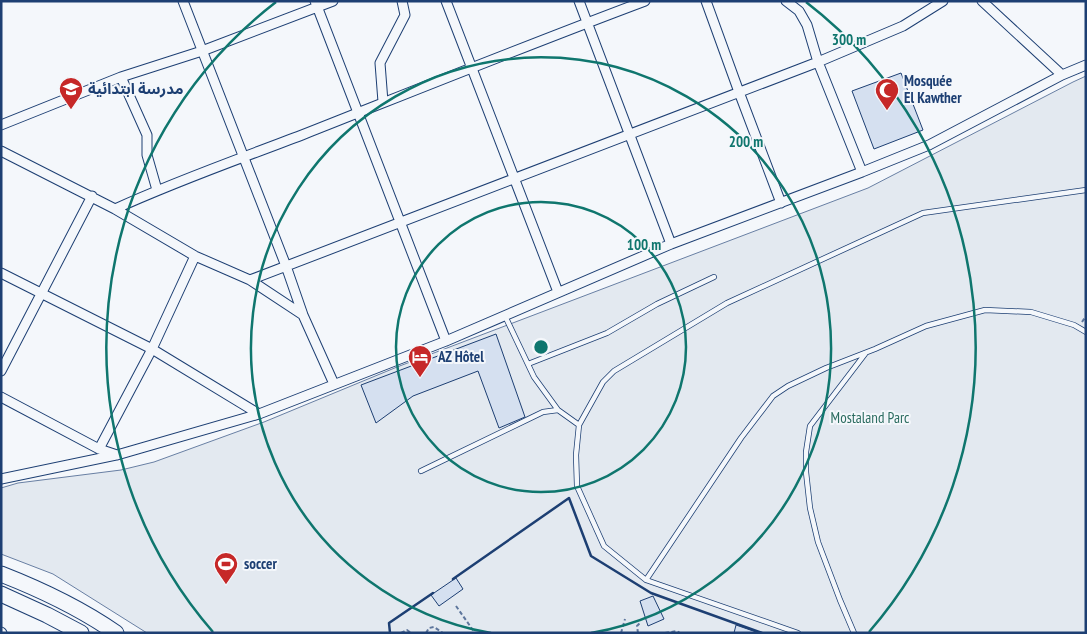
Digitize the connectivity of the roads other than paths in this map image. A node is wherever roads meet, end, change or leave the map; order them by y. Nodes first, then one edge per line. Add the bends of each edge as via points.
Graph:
1 (183, 1) edge
2 (333, 1) edge
3 (402, 1) edge
4 (446, 1) edge
5 (579, 1) edge
6 (645, 1) edge
7 (706, 1) edge
8 (786, 1) edge
9 (943, 1) edge
10 (982, 1) edge
11 (316, 4) edge
12 (588, 23) junction
13 (202, 51) junction
14 (818, 62) junction
15 (1086, 65) edge
16 (472, 66) junction
17 (1062, 75) junction
18 (121, 77) junction
19 (739, 92) junction
20 (383, 102) junction
21 (358, 112) junction
22 (1, 125) edge
23 (630, 134) junction
24 (1, 151) edge
25 (243, 158) junction
26 (862, 172) junction
27 (516, 178) junction
28 (157, 190) junction
29 (1086, 190) edge
30 (92, 196) junction
31 (781, 203) junction
32 (115, 209) junction
33 (401, 222) junction
34 (670, 244) junction
35 (195, 256) junction
36 (286, 266) junction
37 (1, 273) edge
38 (714, 277) dead end
39 (250, 280) junction
40 (558, 292) junction
41 (42, 293) junction
42 (303, 314) junction
43 (504, 314) junction
44 (1086, 332) edge
45 (446, 341) junction
46 (152, 349) junction
47 (866, 352) junction
48 (528, 364) junction
49 (1, 371) edge
50 (334, 384) junction
51 (1, 397) edge
52 (558, 410) junction
53 (259, 414) junction
54 (579, 425) junction
55 (99, 449) junction
56 (117, 455) junction
57 (421, 472) dead end
58 (1, 479) edge
59 (1, 574) edge
60 (646, 580) junction
61 (1, 594) edge
62 (780, 627) junction
63 (82, 633) edge
64 (116, 633) edge
65 (781, 633) edge
66 (798, 633) edge
67 (854, 633) edge

1 - 13 street
2 - 11 street
3 - 20 street via 405,15 380,63
4 - 16 street
5 - 12 street
6 - 12 street
7 - 19 street
8 - 14 street via 799,11 807,25
9 - 14 street via 903,26
10 - 17 street
11 - 13 street
11 - 21 street
12 - 16 street
12 - 23 street
13 - 18 street
13 - 25 street
14 - 19 street
14 - 26 street
15 - 17 street
16 - 20 street
16 - 27 street
17 - 26 street via 929,144
18 - 22 street
18 - 28 street via 147,135 147,155
19 - 23 street
19 - 31 street
20 - 21 street
21 - 25 street
21 - 33 street
23 - 27 street
23 - 34 street
24 - 30 street
25 - 28 street
25 - 36 street
26 - 31 street
27 - 33 street
27 - 40 street
28 - 32 street
29 - 54 lane via 923,213 726,303 614,371 603,382
30 - 32 street
30 - 41 street
31 - 34 street
32 - 35 street
33 - 36 street
33 - 45 street
34 - 40 street
35 - 39 street
35 - 46 street
36 - 39 street
36 - 42 street
37 - 41 street
38 - 48 lane via 657,304 607,333
39 - 42 street
40 - 43 street
41 - 46 street
41 - 49 street
42 - 50 street
43 - 45 street
43 - 48 lane
44 - 47 lane via 1031,312 984,310 926,326
45 - 50 street
46 - 53 street
46 - 55 street
47 - 60 lane via 826,368 773,396
47 - 67 lane via 810,426 806,452 810,508 818,542
48 - 52 lane
50 - 53 street
51 - 55 street
52 - 54 lane
52 - 57 lane via 543,412
53 - 56 street
54 - 60 lane via 576,486 604,546
55 - 56 street
56 - 58 street
59 - 64 highway via 72,605
60 - 62 lane
61 - 63 highway
62 - 65 lane
62 - 66 lane

